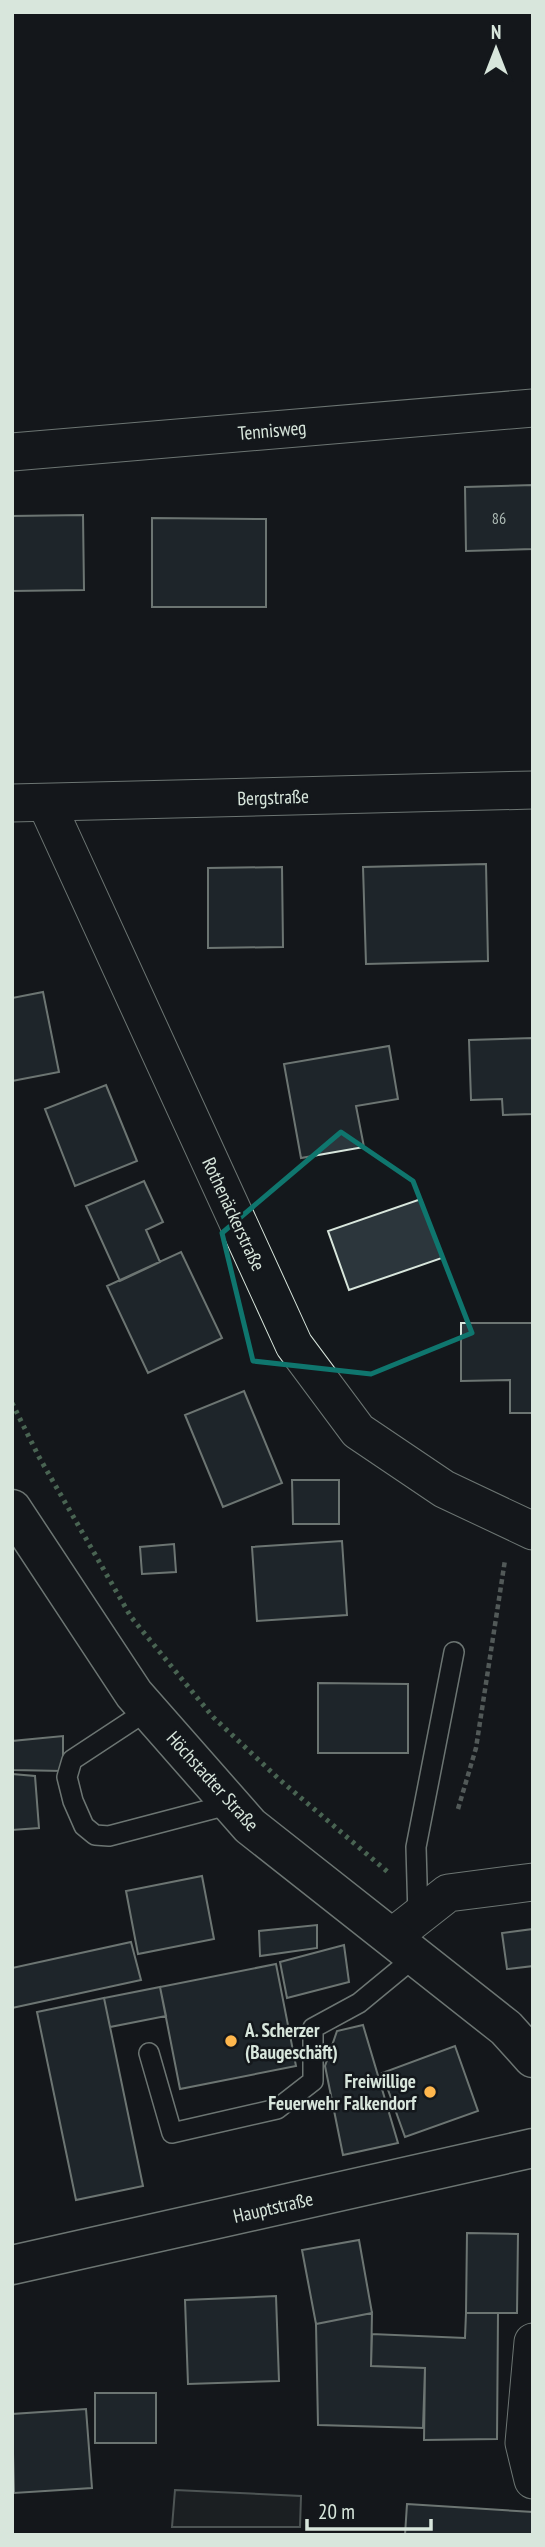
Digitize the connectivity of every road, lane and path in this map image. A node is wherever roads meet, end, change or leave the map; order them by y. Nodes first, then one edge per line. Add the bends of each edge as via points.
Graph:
1 (533, 408) edge
2 (12, 452) edge
3 (533, 790) edge
4 (29, 803) edge
5 (12, 1509) edge
6 (522, 1526) edge
7 (453, 1652) dead end
8 (148, 1710) junction
9 (232, 1804) junction
10 (457, 1813) dead end
11 (533, 1882) edge
12 (409, 1937) junction
13 (149, 2053) dead end
14 (533, 2058) edge
15 (533, 2148) edge
16 (12, 2265) edge
17 (533, 2342) edge
18 (533, 2480) edge

1 - 2 street, Tennisweg
3 - 4 street, Bergstraße
4 - 6 street, Rothenäckerstraße via 294,1345 358,1431 444,1489
5 - 8 street, Höchstadter Straße
6 - 10 path via 476,1748
7 - 12 lane via 416,1847
8 - 9 street, Höchstadter Straße
8 - 9 lane via 72,1760 67,1777 84,1826 95,1835 109,1836
9 - 12 street, Höchstadter Straße via 250,1826
11 - 12 street via 448,1893
12 - 13 lane via 359,2003 313,2028 313,2081 277,2109 172,2133
12 - 14 street, Höchstadter Straße
15 - 16 street, Hauptstraße
17 - 18 street via 524,2443

